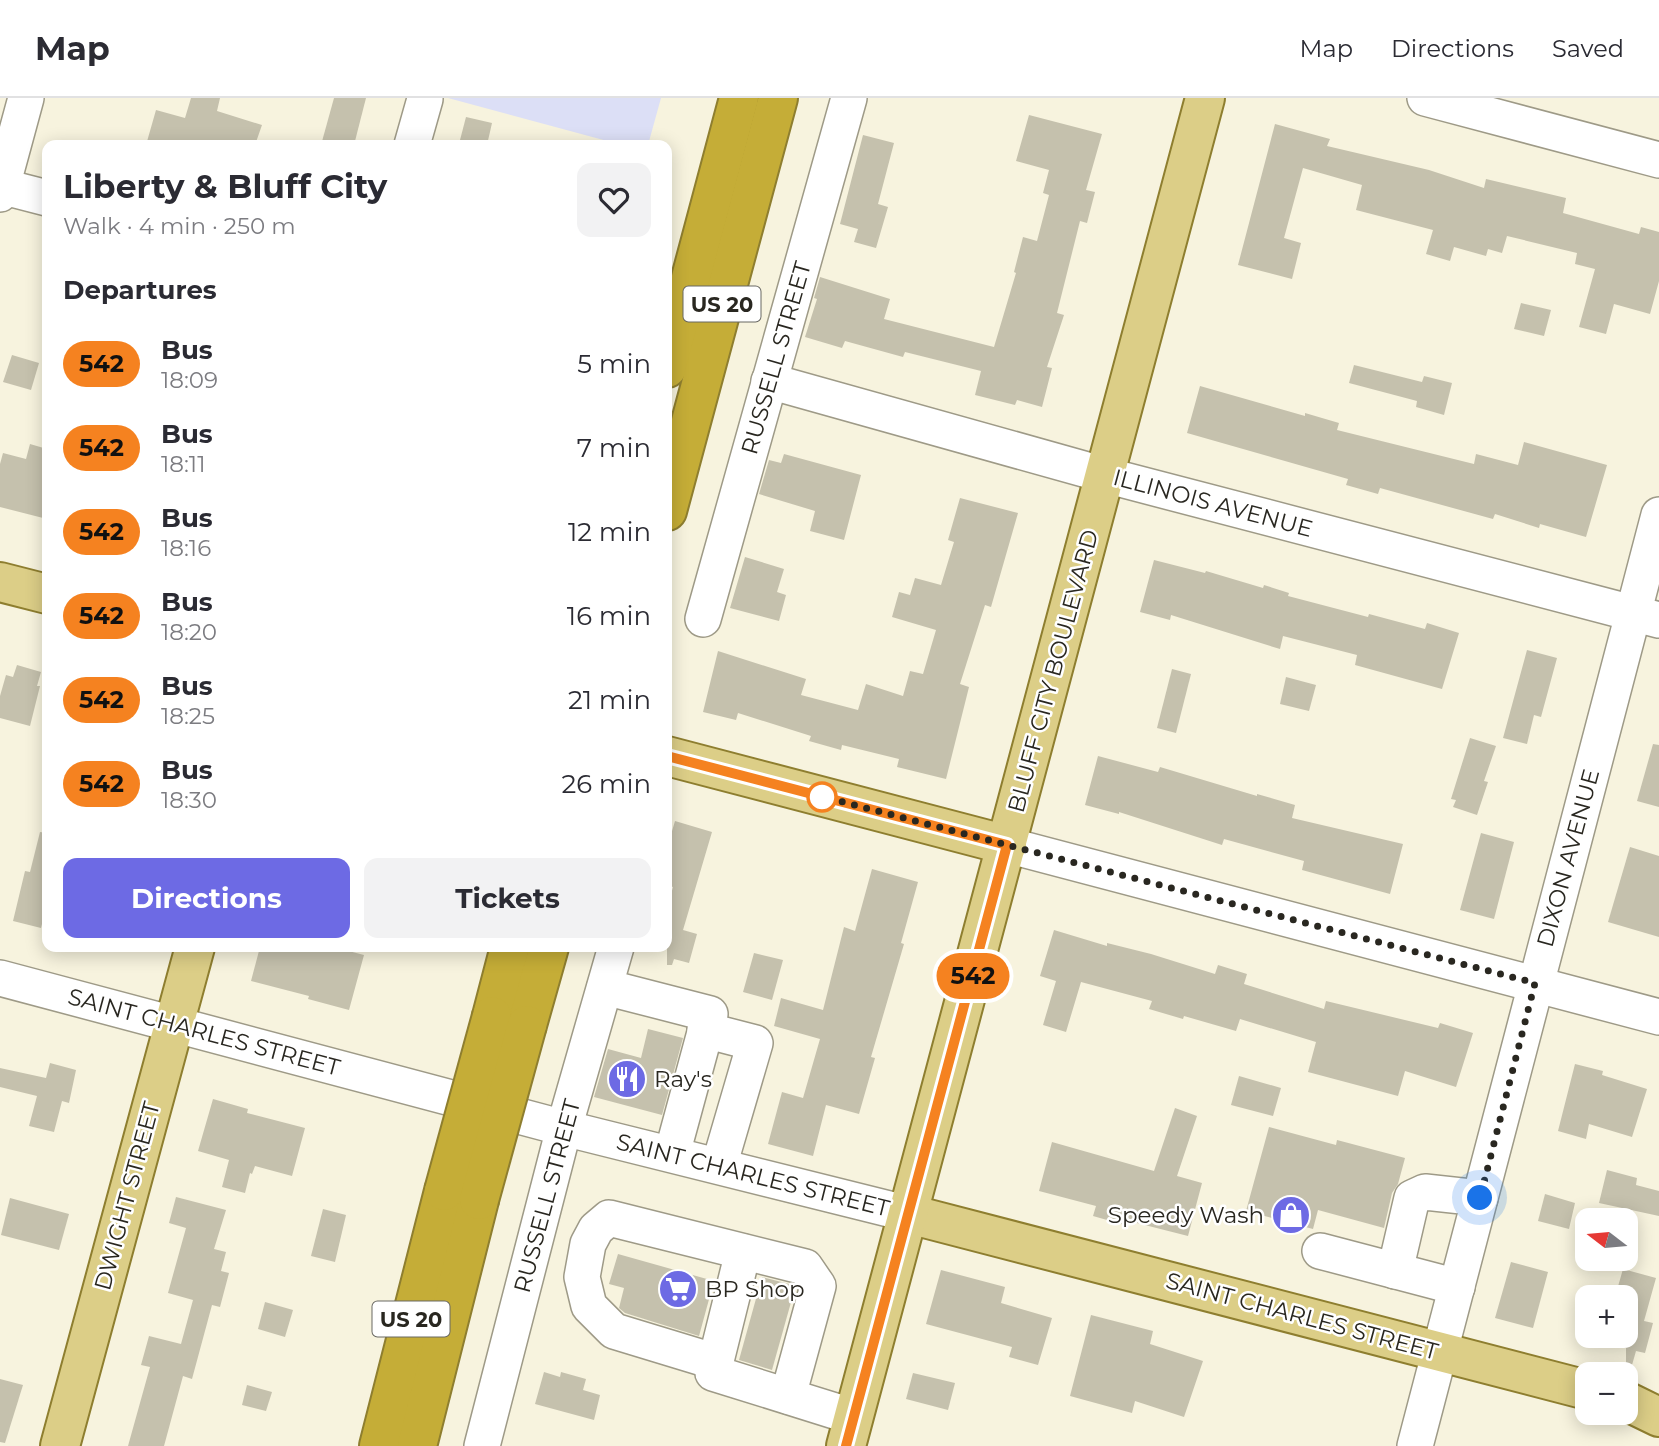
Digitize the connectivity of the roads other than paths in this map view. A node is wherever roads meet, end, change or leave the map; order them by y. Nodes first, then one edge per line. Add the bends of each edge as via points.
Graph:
1 (26, 98) edge
2 (739, 98) edge
3 (778, 98) edge
4 (849, 98) edge
5 (1205, 98) edge
6 (1425, 98) edge
7 (425, 99) edge
8 (413, 140) edge
9 (1659, 160) edge
10 (1, 189) edge
11 (42, 197) edge
12 (705, 228) junction
13 (672, 281) edge
14 (672, 350) edge
15 (769, 382) junction
16 (1105, 475) junction
17 (672, 492) edge
18 (1659, 515) edge
19 (0, 582) edge
20 (42, 593) edge
21 (1646, 616) edge
22 (703, 618) dead end
23 (672, 757) edge
24 (1007, 845) junction
25 (194, 952) edge
26 (510, 952) edge
27 (546, 952) edge
28 (615, 952) edge
29 (0, 978) edge
30 (1535, 983) junction
31 (605, 987) junction
32 (1659, 1017) edge
33 (510, 1020) junction
34 (175, 1024) junction
35 (705, 1030) junction
36 (564, 1128) junction
37 (672, 1154) junction
38 (719, 1167) junction
39 (462, 1196) junction
40 (1480, 1198) junction
41 (909, 1214) junction
42 (1320, 1251) dead end
43 (743, 1252) junction
44 (1395, 1270) junction
45 (1457, 1287) junction
46 (1441, 1353) junction
47 (716, 1362) junction
48 (1575, 1387) edge
49 (788, 1396) junction
50 (428, 1404) junction
51 (1638, 1407) edge
52 (1659, 1417) edge
53 (850, 1431) edge
54 (60, 1446) edge
55 (379, 1446) edge
56 (417, 1446) edge
57 (423, 1446) edge
58 (482, 1446) edge
59 (1415, 1446) edge

1 - 10 street
2 - 12 highway, US 20
3 - 17 highway, US 20
4 - 15 street, RUSSELL STREET
5 - 16 main road, BLUFF CITY BOULEVARD
6 - 9 street
7 - 8 street
10 - 11 street
12 - 13 highway
12 - 14 highway, US 20
15 - 16 street, ILLINOIS AVENUE
15 - 22 street, RUSSELL STREET
16 - 21 street, ILLINOIS AVENUE
16 - 24 main road, BLUFF CITY BOULEVARD
18 - 21 street, DIXON AVENUE
19 - 20 main road
21 - 30 street, DIXON AVENUE
23 - 24 main road
24 - 30 street
24 - 41 main road, BLUFF CITY BOULEVARD
25 - 34 main road, DWIGHT STREET
26 - 33 highway, US 20
27 - 33 highway, US 20
28 - 31 street, RUSSELL STREET
29 - 34 street, SAINT CHARLES STREET
30 - 32 street
30 - 40 street, DIXON AVENUE
31 - 35 street via 710,1014
31 - 36 street, RUSSELL STREET
33 - 39 highway, US 20, bridge
34 - 36 street, SAINT CHARLES STREET
34 - 54 main road, DWIGHT STREET
35 - 37 street
35 - 38 street via 755,1044
36 - 37 street, SAINT CHARLES STREET
36 - 58 street, RUSSELL STREET
37 - 38 street, SAINT CHARLES STREET
38 - 41 street, SAINT CHARLES STREET
39 - 50 highway, US 20
39 - 55 highway, US 20
40 - 44 street via 1425,1192 1412,1198
40 - 45 street, DIXON AVENUE
41 - 46 main road, SAINT CHARLES STREET
41 - 53 main road, BLUFF CITY BOULEVARD
42 - 44 street
43 - 47 street
43 - 47 street via 609,1218 588,1244 582,1277 589,1306 614,1331
43 - 49 street via 805,1267 818,1286
44 - 45 street
45 - 46 street, DIXON AVENUE
46 - 48 main road, SAINT CHARLES STREET
46 - 59 street, DIXON AVENUE
47 - 49 street via 713,1373
49 - 53 street
50 - 56 highway, US 20
50 - 57 highway
51 - 52 main road

